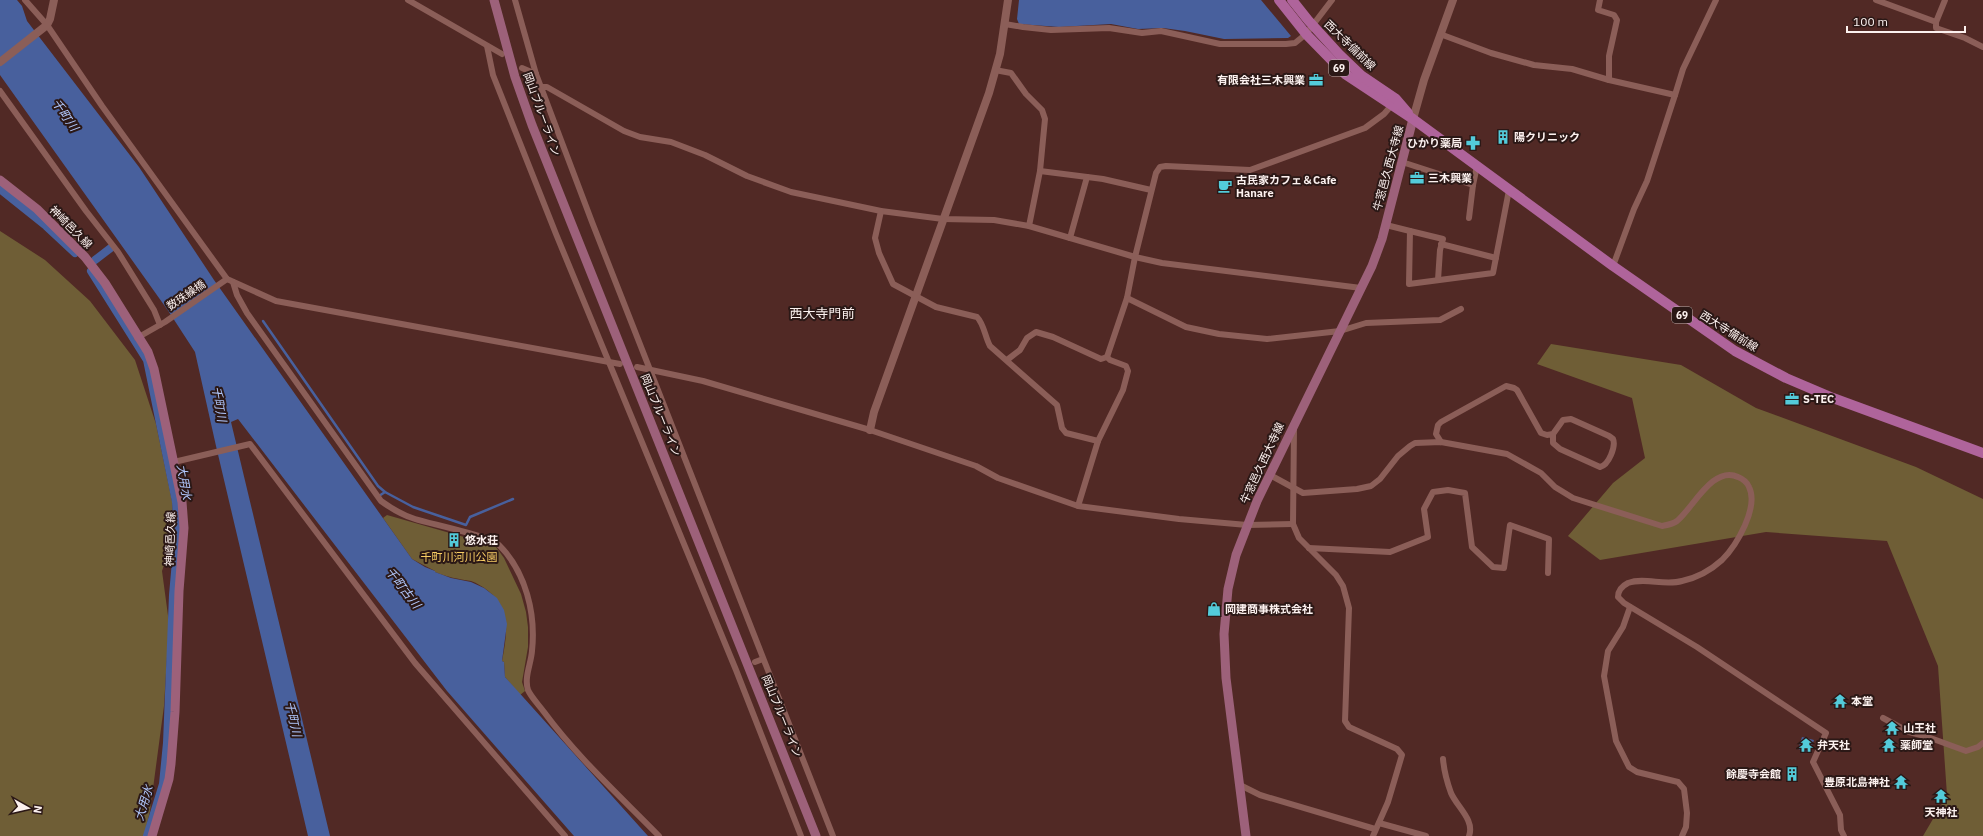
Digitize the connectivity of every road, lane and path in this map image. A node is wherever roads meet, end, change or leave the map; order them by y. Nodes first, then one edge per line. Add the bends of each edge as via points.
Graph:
1 (25, 0) edge
2 (54, 0) edge
3 (408, 0) edge
4 (494, 0) edge
5 (515, 0) edge
6 (1008, 0) edge
7 (1279, 0) edge
8 (1292, 0) edge
9 (1332, 0) edge
10 (1453, 0) edge
11 (1600, 0) edge
12 (1716, 0) edge
13 (1876, 0) edge
14 (1944, 0) edge
15 (1936, 22) junction
16 (1005, 24) junction
17 (47, 25) junction
18 (1313, 26) junction
19 (1306, 34) junction
20 (1440, 34) junction
21 (488, 46) junction
22 (1983, 47) edge
23 (502, 54) dead end
24 (0, 62) edge
25 (522, 68) dead end
26 (996, 70) junction
27 (536, 74) junction
28 (1609, 80) junction
29 (540, 87) junction
30 (0, 91) edge
31 (1675, 95) junction
32 (1391, 106) junction
33 (1413, 119) junction
34 (1402, 162) junction
35 (1477, 166) junction
36 (1040, 171) junction
37 (1087, 176) junction
38 (0, 180) edge
39 (1473, 185) junction
40 (1152, 190) junction
41 (1509, 190) junction
42 (881, 211) junction
43 (1469, 218) dead end
44 (943, 220) junction
45 (1386, 225) junction
46 (1029, 226) junction
47 (1410, 231) junction
48 (1070, 238) junction
49 (1441, 244) junction
50 (1135, 257) junction
51 (1496, 258) junction
52 (1613, 266) junction
53 (227, 279) junction
54 (1438, 280) junction
55 (233, 282) junction
56 (1361, 288) junction
57 (915, 296) junction
58 (1127, 298) junction
59 (1462, 309) dead end
60 (162, 323) junction
61 (1340, 331) junction
62 (138, 338) junction
63 (1108, 357) junction
64 (1007, 360) junction
65 (609, 362) junction
66 (620, 364) dead end
67 (637, 367) dead end
68 (652, 370) junction
69 (1294, 424) junction
70 (870, 430) junction
71 (1553, 434) junction
72 (1098, 441) junction
73 (1441, 442) junction
74 (1983, 453) edge
75 (174, 462) junction
76 (1270, 475) junction
77 (1292, 488) junction
78 (1078, 506) junction
79 (1293, 524) junction
80 (1247, 525) junction
81 (1309, 548) junction
82 (1548, 573) dead end
83 (1630, 607) junction
84 (763, 659) junction
85 (755, 662) dead end
86 (1884, 718) dead end
87 (1983, 743) edge
88 (1444, 759) dead end
89 (1240, 785) junction
90 (1379, 823) junction
91 (1374, 833) edge
92 (152, 836) edge
93 (565, 836) edge
94 (659, 836) edge
95 (801, 836) edge
96 (816, 836) edge
97 (833, 836) edge
98 (1246, 836) edge
99 (1426, 836) edge
100 (1469, 836) edge
101 (1682, 836) edge
102 (1844, 836) edge

1 - 17 street
2 - 17 street
3 - 21 street
4 - 96 main road, 岡山ブルーライン via 515,77 532,125
5 - 27 street
6 - 16 street
7 - 19 main road, 西大寺備前線 / 69
8 - 18 main road, 西大寺備前線 / 69
9 - 18 street
10 - 20 street
11 - 28 street via 1598,10 1614,15 1617,20 1609,56
12 - 31 street via 1686,64
13 - 15 street
14 - 15 street
15 - 22 street via 1936,28
16 - 19 street via 1051,30 1110,28 1142,33 1161,31 1220,44 1296,43
16 - 26 street
17 - 24 street
17 - 53 street
18 - 19 street
18 - 33 main road, 西大寺備前線 / 69 via 1362,76 1396,99
19 - 32 main road, 西大寺備前線 / 69 via 1345,74
20 - 28 street via 1534,65 1572,69
20 - 33 street
21 - 23 street
21 - 65 street via 492,75
25 - 27 street
26 - 36 street via 1011,74 1042,110 1045,119
26 - 44 street
27 - 29 street
28 - 31 street
29 - 42 street via 547,87 624,132 671,142 705,155 747,176 791,192
29 - 68 street
30 - 60 street via 118,252
31 - 52 street via 1648,181 1634,209
32 - 33 main road, 西大寺備前線 / 69
32 - 40 street via 1365,128 1250,170 1160,167
33 - 34 main road, 牛窓邑久西大寺線
33 - 35 main road, 西大寺備前線 / 69
34 - 39 street
34 - 45 main road, 牛窓邑久西大寺線
35 - 39 street
35 - 41 main road, 西大寺備前線 / 69
36 - 37 street
36 - 46 street
37 - 40 street
37 - 48 street
38 - 62 main road, 神崎邑久線 via 37,209 85,257 105,283
39 - 43 street
40 - 50 street
41 - 51 street
41 - 52 main road, 西大寺備前線 / 69
42 - 44 street
42 - 57 street via 875,238 879,253 892,284
44 - 46 street via 994,220
44 - 57 street
45 - 47 street
45 - 56 main road, 牛窓邑久西大寺線 via 1372,266
46 - 48 street
47 - 49 street via 1443,238
47 - 54 street via 1409,284
48 - 50 street
49 - 51 street
49 - 54 street
50 - 56 street via 1162,263
50 - 58 street
51 - 54 street via 1493,273
52 - 74 main road, 西大寺備前線 / 69 via 1735,351 1786,378
53 - 55 street
53 - 60 street, 数珠繰橋
55 - 65 street via 276,301
55 - 94 street via 247,313 381,501 397,512 415,519 498,544 510,559 524,583 531,606 534,631 526,682 529,692 557,730
56 - 61 main road, 牛窓邑久西大寺線
57 - 64 street via 936,307 976,317 981,321 990,346
57 - 70 street
58 - 61 street via 1186,327 1219,334 1267,339
58 - 63 street
59 - 61 street via 1440,320 1366,323
60 - 62 street, 数珠繰橋
61 - 69 main road, 牛窓邑久西大寺線
62 - 75 main road, 神崎邑久線 via 148,352 154,369
63 - 64 street via 1101,358 1036,332
63 - 72 street via 1126,366 1128,372 1123,390
64 - 72 street via 1057,405 1062,428 1066,433
65 - 66 street
65 - 95 street via 739,669
67 - 68 street
68 - 70 street via 703,380
68 - 84 street
69 - 76 main road, 牛窓邑久西大寺線
69 - 77 street
70 - 78 street via 976,466 998,478
71 - 71 street via 1553,443 1556,447 1597,467 1606,464 1614,445 1613,439 1609,436 1571,419 1563,420
71 - 73 street via 1541,433 1516,390 1506,386 1438,425 1436,434
72 - 78 street
73 - 77 street via 1415,443 1410,446 1371,486 1303,493
73 - 83 street via 1507,454 1541,473 1555,488 1573,498 1662,526 1675,523 1714,479 1733,475 1744,480 1753,497 1749,513 1745,525 1722,559 1706,571 1682,581 1625,584 1618,592 1618,597
75 - 92 main road, 神崎邑久線 via 184,528 175,712 169,779
75 - 93 street via 250,444 415,663
76 - 77 street
76 - 80 main road, 牛窓邑久西大寺線
77 - 79 street
78 - 80 street
79 - 80 street
79 - 81 street via 1299,538
80 - 89 main road, 牛窓邑久西大寺線 via 1236,555 1228,589 1224,634 1226,678
81 - 82 street via 1390,552 1428,538 1424,510 1433,492 1448,490 1465,493 1472,547 1493,567 1504,568 1510,525 1548,539
81 - 90 street via 1343,586 1350,608 1345,721 1349,727 1398,749 1402,755
83 - 101 street via 1623,627 1608,651 1604,676 1616,741 1629,767 1637,772 1678,782 1684,789 1687,813
83 - 102 street via 1697,646 1826,733 1813,762 1840,815
84 - 85 street
84 - 97 street
86 - 87 street via 1909,732 1966,751 1978,748
88 - 100 street via 1444,773 1452,795 1466,816
89 - 91 street via 1260,795
89 - 98 main road, 牛窓邑久西大寺線
90 - 91 street
90 - 99 street

